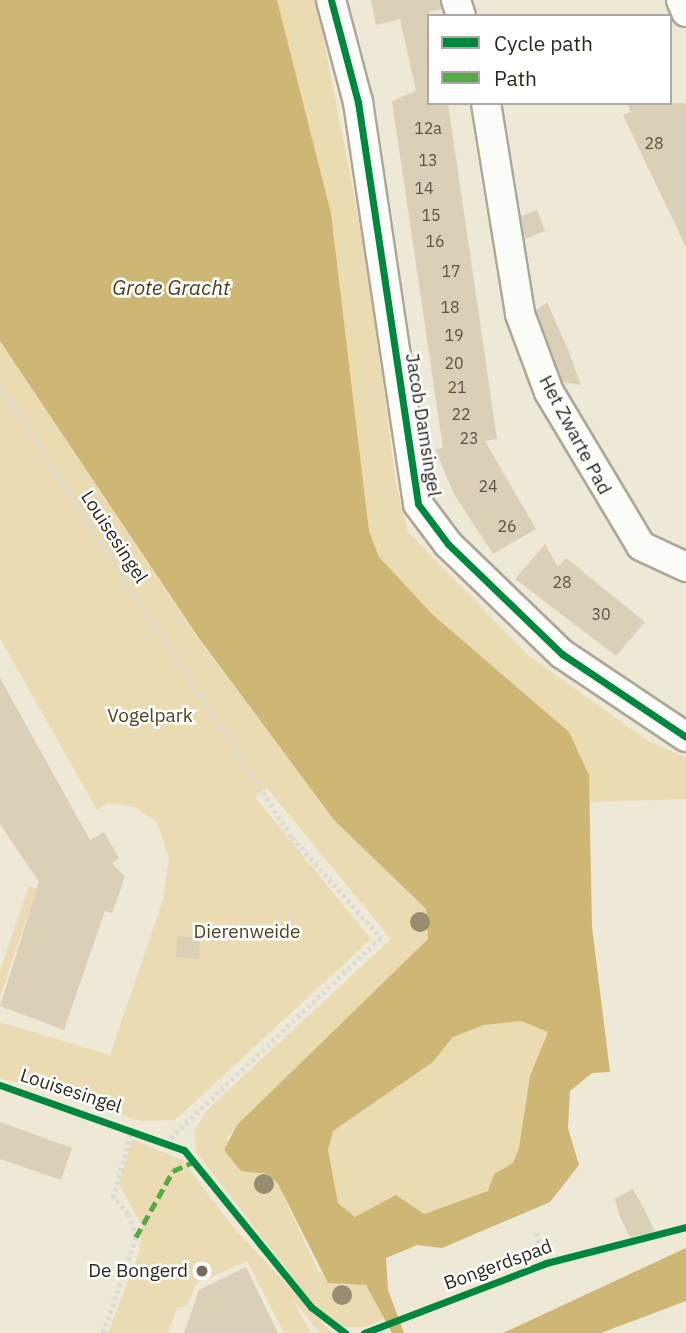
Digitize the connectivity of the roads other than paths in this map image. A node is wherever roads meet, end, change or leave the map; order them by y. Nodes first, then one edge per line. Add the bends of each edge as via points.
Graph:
1 (331, 0) edge
2 (681, 0) edge
3 (686, 12) edge
4 (486, 105) edge
5 (686, 567) edge
6 (686, 737) edge

1 - 6 street, Jacob Damsingel via 358,102 418,504 448,544 562,654
2 - 3 street
4 - 5 street, Het Zwarte Pad via 520,314 549,391 641,546

